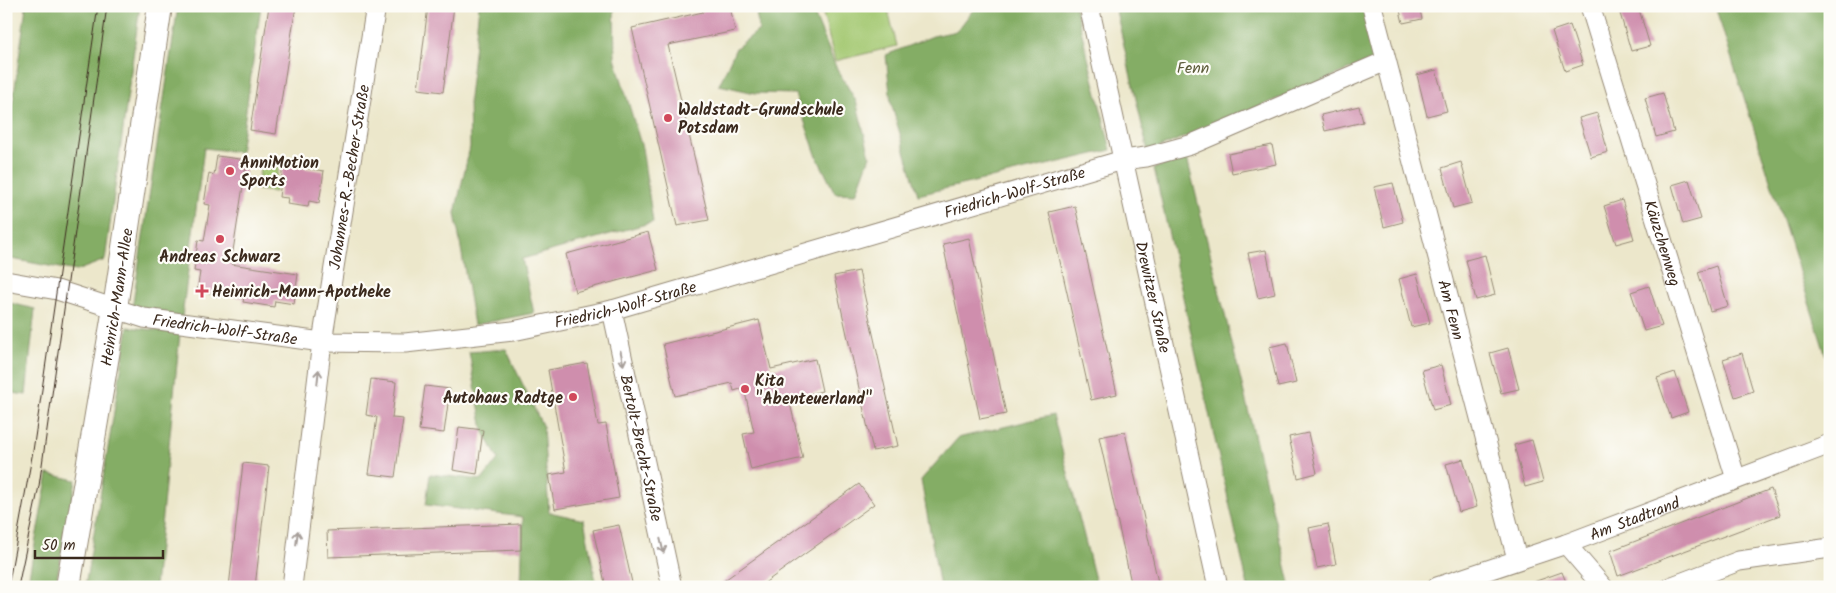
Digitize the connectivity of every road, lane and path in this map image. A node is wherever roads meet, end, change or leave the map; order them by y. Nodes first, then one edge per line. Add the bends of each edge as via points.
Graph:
1 (160, 6) edge
2 (376, 6) edge
3 (1089, 6) edge
4 (1372, 6) edge
5 (1590, 6) edge
6 (1386, 61) junction
7 (1123, 160) junction
8 (6, 281) edge
9 (115, 308) junction
10 (612, 310) junction
11 (322, 342) junction
12 (1830, 444) edge
13 (1736, 479) junction
14 (1566, 544) junction
15 (1830, 548) edge
16 (1517, 559) junction
17 (68, 587) edge
18 (292, 587) edge
19 (672, 587) edge
20 (1218, 587) edge
21 (1437, 587) edge
22 (1603, 587) edge
23 (1670, 587) edge

1 - 9 main road, Heinrich-Mann-Allee
2 - 11 street, Johannes-R.-Becher-Straße
3 - 7 street, Drewitzer Straße
4 - 6 street, Am Fenn
5 - 13 street, Käuzchenweg
6 - 7 street via 1190,145
6 - 16 street, Am Fenn
7 - 10 street, Friedrich-Wolf-Straße
7 - 20 street, Drewitzer Straße
8 - 9 street, Friedrich-Wolf-Straße via 57,290
9 - 11 street, Friedrich-Wolf-Straße via 144,318
9 - 17 main road, Heinrich-Mann-Allee
10 - 11 street, Friedrich-Wolf-Straße via 513,331 405,343
10 -> 19 street, Bertolt-Brecht-Straße
18 -> 11 street, Johannes-R.-Becher-Straße
12 - 13 street, Am Stadtrand
13 - 14 street, Am Stadtrand
14 - 16 street, Am Stadtrand
14 - 22 street
15 - 23 street via 1740,561
16 - 21 street, Am Stadtrand

